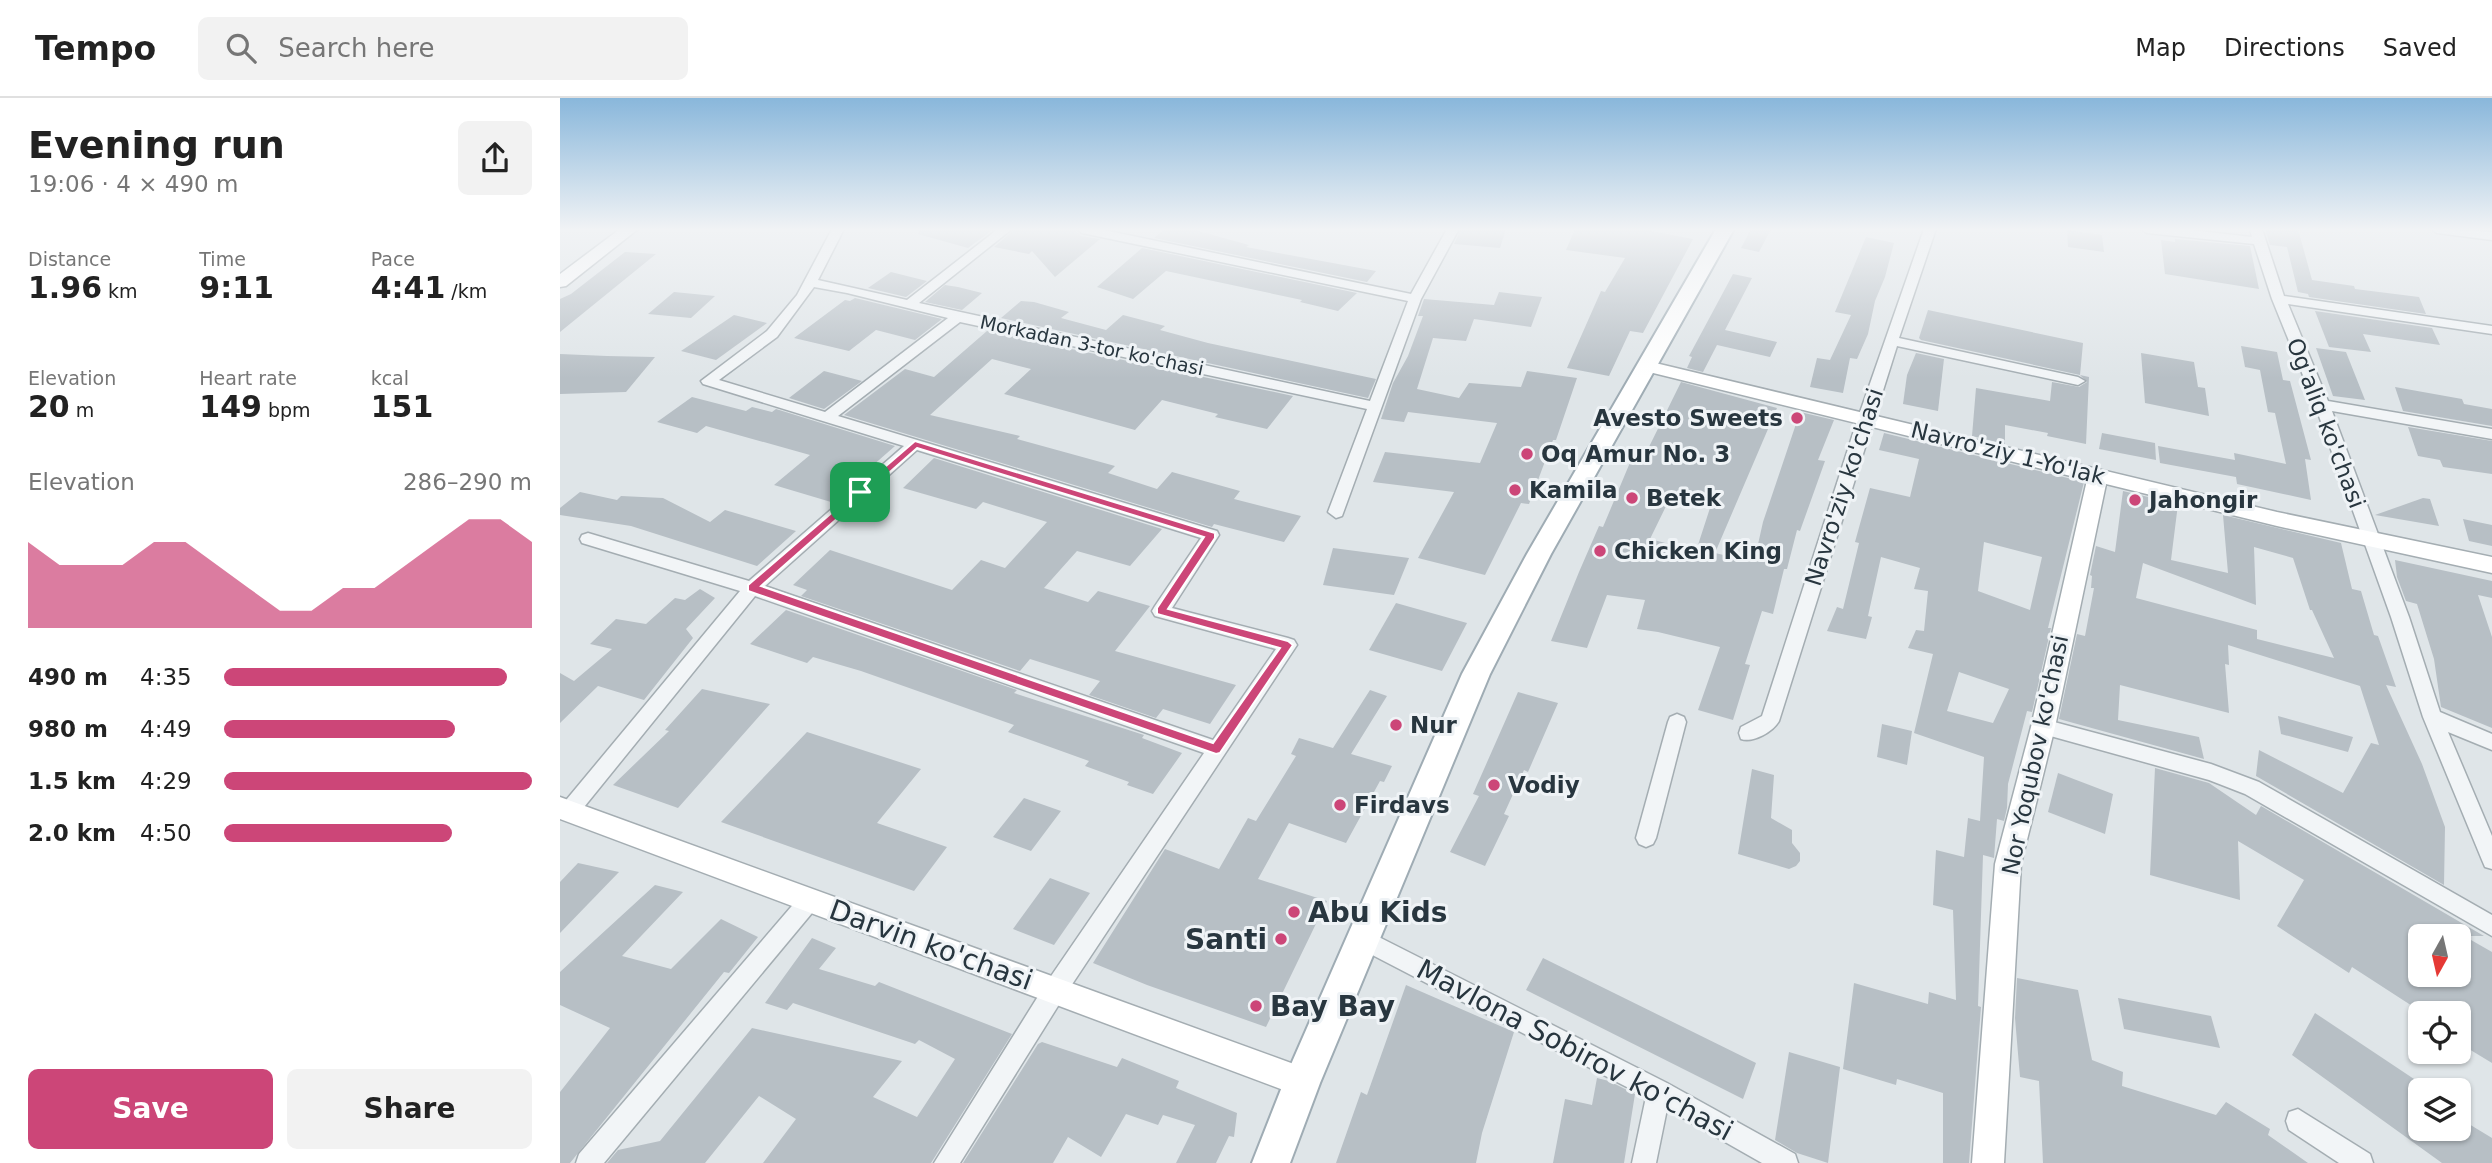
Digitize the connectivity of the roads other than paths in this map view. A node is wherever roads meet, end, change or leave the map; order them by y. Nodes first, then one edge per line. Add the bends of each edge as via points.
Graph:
1 (812, 279) edge
2 (942, 279) edge
3 (1318, 279) edge
4 (1426, 279) edge
5 (1697, 279) edge
6 (1914, 279) edge
7 (2272, 279) edge
8 (810, 283) junction
9 (1415, 299) junction
10 (2278, 299) junction
11 (909, 304) junction
12 (958, 317) junction
13 (2492, 330) edge
14 (1893, 341) junction
15 (1647, 366) junction
16 (2078, 381) dead end
17 (1374, 405) junction
18 (2322, 405) junction
19 (829, 416) junction
20 (1865, 418) junction
21 (2492, 434) edge
22 (915, 444) junction
23 (2098, 476) junction
24 (1336, 512) dead end
25 (2370, 537) junction
26 (588, 539) dead end
27 (2492, 565) edge
28 (752, 588) junction
29 (2432, 717) junction
30 (1677, 722) dead end
31 (2043, 727) junction
32 (1748, 733) dead end
33 (2492, 742) edge
34 (1216, 749) junction
35 (565, 810) edge
36 (1646, 838) dead end
37 (2492, 860) edge
38 (810, 900) junction
39 (2492, 926) edge
40 (1363, 939) junction
41 (1055, 990) junction
42 (1301, 1082) junction
43 (1660, 1091) junction
44 (2298, 1121) dead end
45 (588, 1163) edge
46 (946, 1163) edge
47 (1271, 1163) edge
48 (1644, 1163) edge
49 (1786, 1163) edge
50 (1988, 1163) edge
51 (2361, 1163) edge

1 - 8 street
2 - 11 street
3 - 9 street
4 - 9 street
5 - 15 main road
6 - 14 street, Navro'ziy ko'chasi
7 - 10 street, Og'aliq ko'chasi
8 - 11 street, Morkadan 3-tor ko'chasi
8 - 19 street via 772,334 708,381
9 - 17 street
10 - 13 street
10 - 18 street, Og'aliq ko'chasi
11 - 12 street, Morkadan 3-tor ko'chasi
12 - 17 street, Morkadan 3-tor ko'chasi
12 - 19 street
14 - 16 street
14 - 20 street, Navro'ziy ko'chasi
15 - 20 street, Navro'ziy 1-Yo'lak
15 - 40 main road via 1476,674
17 - 24 street
18 - 21 street
18 - 25 street, Og'aliq ko'chasi
19 - 22 street
20 - 23 street, Navro'ziy 1-Yo'lak
20 - 32 street, Navro'ziy ko'chasi via 1770,721
22 - 28 street
22 - 34 street via 1211,535 1161,611 1288,645
23 - 25 street, Navro'ziy 1-Yo'lak
23 - 31 street, Nor Yoqubov ko'chasi
25 - 27 street, Navro'ziy 1-Yo'lak
25 - 29 street, Og'aliq ko'chasi
26 - 28 street
28 - 34 street
28 - 35 street
29 - 33 street
29 - 37 street, Og'aliq ko'chasi
30 - 36 street
31 - 39 street via 2211,772 2252,788
31 - 50 street, Nor Yoqubov ko'chasi via 2008,863
34 - 41 street
35 - 38 street, Darvin ko'chasi
38 - 41 street, Darvin ko'chasi
38 - 45 street
40 - 42 main road
40 - 43 street, Mavlona Sobirov ko'chasi
41 - 42 street, Darvin ko'chasi
41 - 46 street
42 - 47 main road
43 - 48 street
43 - 49 street, Mavlona Sobirov ko'chasi
44 - 51 street

